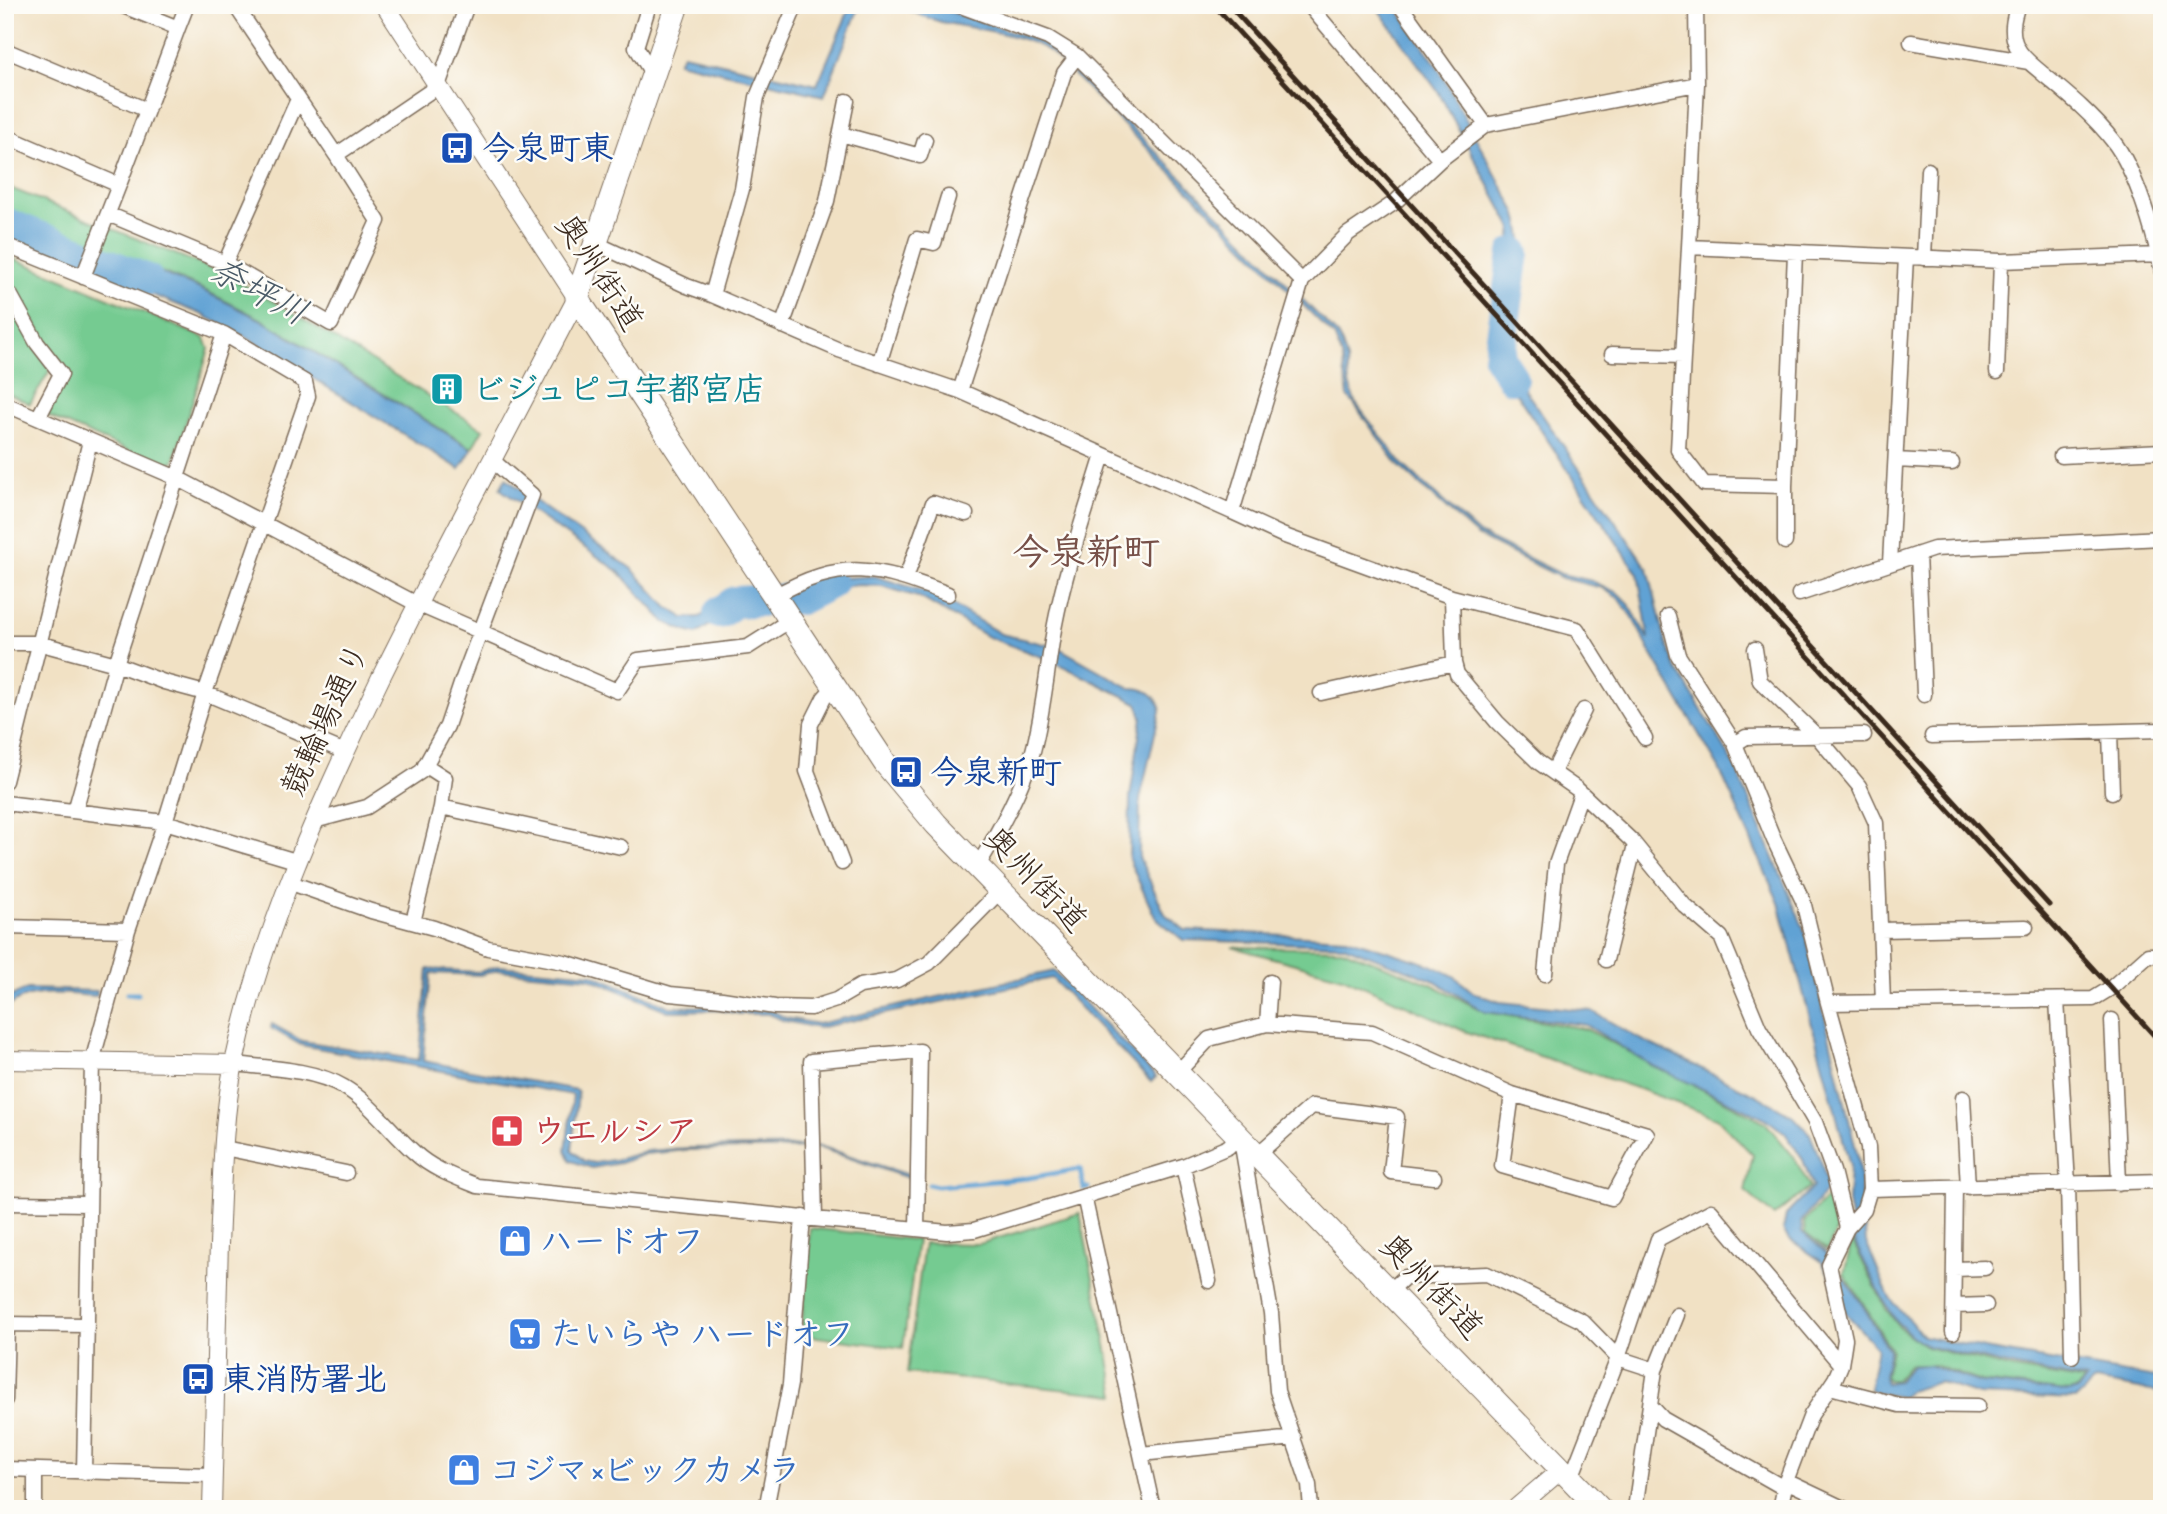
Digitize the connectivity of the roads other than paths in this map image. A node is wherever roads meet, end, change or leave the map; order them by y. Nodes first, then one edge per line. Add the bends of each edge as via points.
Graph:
1 (121, 5) edge
2 (187, 5) edge
3 (235, 5) edge
4 (385, 5) edge
5 (467, 5) edge
6 (649, 5) edge
7 (677, 5) edge
8 (796, 5) edge
9 (958, 5) edge
10 (1309, 5) edge
11 (1400, 5) edge
12 (1696, 5) edge
13 (2018, 5) edge
14 (178, 28) junction
15 (1911, 42) dead end
16 (5, 50) edge
17 (1077, 56) junction
18 (2029, 62) junction
19 (653, 75) junction
20 (1697, 84) junction
21 (438, 86) junction
22 (298, 99) junction
23 (848, 101) dead end
24 (148, 110) junction
25 (1486, 125) junction
26 (841, 134) junction
27 (5, 136) edge
28 (925, 140) dead end
29 (336, 155) junction
30 (1440, 160) junction
31 (1928, 170) dead end
32 (119, 185) junction
33 (948, 197) dead end
34 (108, 214) junction
35 (595, 243) junction
36 (5, 245) edge
37 (1689, 247) junction
38 (1795, 253) junction
39 (2159, 255) junction
40 (1906, 257) junction
41 (1924, 258) junction
42 (2001, 261) junction
43 (225, 263) junction
44 (2162, 272) edge
45 (83, 277) junction
46 (1302, 281) junction
47 (5, 291) edge
48 (712, 295) junction
49 (577, 298) junction
50 (782, 326) junction
51 (224, 334) junction
52 (1612, 354) dead end
53 (1683, 356) junction
54 (879, 364) junction
55 (1997, 372) dead end
56 (960, 391) junction
57 (5, 404) edge
58 (38, 418) junction
59 (90, 441) junction
60 (2162, 451) edge
61 (1103, 455) junction
62 (2061, 456) dead end
63 (492, 460) junction
64 (1896, 460) junction
65 (1952, 463) dead end
66 (177, 478) junction
67 (1785, 486) junction
68 (1232, 512) junction
69 (967, 514) dead end
70 (264, 523) junction
71 (2162, 538) edge
72 (1785, 542) dead end
73 (1918, 554) junction
74 (1890, 564) junction
75 (906, 578) junction
76 (948, 594) dead end
77 (1799, 594) dead end
78 (774, 597) junction
79 (1452, 597) junction
80 (417, 604) junction
81 (1668, 616) dead end
82 (789, 620) junction
83 (481, 630) junction
84 (5, 643) edge
85 (38, 643) junction
86 (1755, 649) dead end
87 (1454, 663) junction
88 (117, 664) junction
89 (833, 688) junction
90 (205, 693) junction
91 (1321, 693) dead end
92 (1924, 695) dead end
93 (1584, 710) dead end
94 (2162, 730) edge
95 (2110, 732) junction
96 (1864, 735) dead end
97 (1817, 736) junction
98 (1932, 736) dead end
99 (1645, 738) dead end
100 (1735, 744) junction
101 (345, 752) junction
102 (425, 765) junction
103 (1553, 772) junction
104 (5, 781) edge
105 (2112, 792) dead end
106 (1581, 794) junction
107 (5, 803) edge
108 (440, 807) junction
109 (75, 811) junction
110 (314, 821) junction
111 (165, 822) junction
112 (1635, 845) junction
113 (621, 847) dead end
114 (299, 862) junction
115 (842, 863) dead end
116 (977, 866) junction
117 (291, 883) junction
118 (1001, 890) junction
119 (413, 922) junction
120 (5, 927) edge
121 (2026, 927) dead end
122 (128, 930) junction
123 (1880, 930) junction
124 (2162, 955) edge
125 (1606, 960) dead end
126 (1545, 974) dead end
127 (1270, 982) dead end
128 (2057, 1000) junction
129 (1883, 1002) junction
130 (1828, 1003) junction
131 (2112, 1020) dead end
132 (1268, 1024) junction
133 (5, 1060) edge
134 (92, 1062) junction
135 (234, 1065) junction
136 (1178, 1072) junction
137 (1512, 1094) junction
138 (1963, 1098) dead end
139 (1240, 1135) junction
140 (224, 1147) junction
141 (1258, 1154) junction
142 (1183, 1166) junction
143 (346, 1173) dead end
144 (1434, 1177) dead end
145 (2162, 1181) edge
146 (2119, 1183) junction
147 (2068, 1184) junction
148 (1961, 1187) junction
149 (1870, 1189) junction
150 (1084, 1196) junction
151 (5, 1203) edge
152 (89, 1204) junction
153 (809, 1218) junction
154 (1847, 1228) junction
155 (917, 1229) junction
156 (1985, 1268) dead end
157 (1954, 1269) junction
158 (1209, 1281) dead end
159 (1390, 1291) junction
160 (1986, 1305) dead end
161 (1954, 1307) junction
162 (1677, 1315) dead end
163 (6, 1324) edge
164 (86, 1325) junction
165 (1953, 1332) dead end
166 (2072, 1356) dead end
167 (1618, 1358) junction
168 (1841, 1365) junction
169 (1655, 1370) junction
170 (1830, 1387) junction
171 (5, 1400) edge
172 (1650, 1405) junction
173 (1979, 1406) dead end
174 (1293, 1438) junction
175 (1141, 1454) junction
176 (5, 1469) edge
177 (35, 1470) junction
178 (84, 1472) junction
179 (1566, 1473) junction
180 (212, 1475) junction
181 (1785, 1484) junction
182 (34, 1509) edge
183 (212, 1509) edge
184 (766, 1509) edge
185 (1153, 1509) edge
186 (1311, 1509) edge
187 (1515, 1509) edge
188 (1600, 1509) edge
189 (1635, 1509) edge
190 (1780, 1509) edge
191 (1845, 1509) edge

1 - 14 street
2 - 14 street
3 - 22 street
4 - 21 street, 奥州街道
5 - 21 street
6 - 19 street via 636,47
7 - 19 main road, 競輪場通り
8 - 48 street via 757,97 742,189
9 - 17 street via 1048,38
10 - 30 street
11 - 25 street
12 - 20 street
13 - 18 street via 2012,32 2017,48
14 - 24 street
15 - 18 street
16 - 24 street
17 - 46 street
17 - 56 street via 1064,73
18 - 39 street via 2113,141 2132,173
19 - 35 main road, 競輪場通り
20 - 25 street
20 - 37 street
21 - 29 street
21 - 49 street, 奥州街道
22 - 29 street
22 - 43 street
23 - 26 street
24 - 32 street
25 - 30 street
26 - 28 street via 920,156
26 - 50 street via 827,201
27 - 32 street
29 - 43 street via 378,222 331,324
30 - 46 street via 1394,203 1348,234
31 - 41 street
32 - 34 street
33 - 54 street via 934,243 918,239
34 - 43 street
34 - 45 street
35 - 48 street
35 - 49 main road, 競輪場通り
36 - 45 street
37 - 38 street
37 - 53 street
38 - 40 street
38 - 67 street
39 - 42 street
39 - 44 street
40 - 41 street
40 - 64 street
41 - 42 street
42 - 55 street
45 - 51 street
46 - 68 street
47 - 58 street via 61,374
48 - 50 street
49 - 63 street, 競輪場通り
49 - 78 main road, 奥州街道
50 - 54 street
51 - 66 street
51 - 70 street via 305,382 308,396
52 - 53 street
53 - 67 street via 1678,450 1704,484
54 - 56 street
56 - 61 street
57 - 58 street
58 - 59 street
59 - 66 street
59 - 85 street
60 - 62 street
61 - 68 street
61 - 116 street via 1055,624 1032,752 1007,816
63 - 80 street, 競輪場通り
63 - 83 street via 532,495
64 - 65 street
64 - 74 street
66 - 70 street
66 - 88 street
67 - 72 street
68 - 79 street
69 - 75 street via 933,503
70 - 80 street
70 - 90 street
71 - 73 street via 1934,548
73 - 74 street
73 - 92 street
74 - 77 street
75 - 76 street
75 - 78 street via 858,569 837,572 795,584
78 - 82 main road, 奥州街道
79 - 87 street
79 - 99 street via 1577,629
80 - 83 street
80 - 101 street, 競輪場通り
81 - 100 street via 1678,655
82 - 83 street via 748,647 638,660 617,691
82 - 89 main road, 奥州街道
83 - 102 street via 447,726
84 - 85 street
85 - 88 street
85 - 104 street
86 - 97 street via 1760,681
87 - 91 street
87 - 103 street via 1457,674 1497,722
88 - 90 street
88 - 109 street
89 - 115 street via 811,724 807,771
89 - 116 main road, 奥州街道 via 884,763
90 - 101 street
90 - 111 street
93 - 103 street
94 - 95 street
95 - 98 street
95 - 105 street
96 - 97 street
97 - 100 street via 1746,737
97 - 123 street via 1859,786 1876,823
100 - 130 street via 1803,901
101 - 110 street, 競輪場通り
102 - 108 street via 445,778
102 - 110 street via 367,807
103 - 106 street
106 - 112 street
106 - 126 street via 1556,864
107 - 109 street
108 - 113 street
108 - 119 street
109 - 111 street
110 - 114 street, 競輪場通り
111 - 114 street
111 - 122 street
112 - 125 street
112 - 154 street via 1684,905 1721,937 1759,1028 1815,1122
114 - 117 street, 競輪場通り
116 - 118 main road, 奥州街道
117 - 119 street
117 - 135 street, 競輪場通り via 259,973
118 - 119 street via 929,963 897,980 860,986 811,1008 670,994 564,962 488,948
118 - 136 main road, 奥州街道
120 - 122 street
121 - 123 street
122 - 134 street
123 - 129 street
124 - 128 street via 2148,955 2093,999
127 - 132 street
128 - 129 street
128 - 147 street
129 - 130 street
130 - 149 street via 1868,1147
131 - 146 street
132 - 136 street via 1209,1039
132 - 137 street via 1372,1032
133 - 134 street
134 - 135 street
134 - 152 street
135 - 140 street, 競輪場通り
135 - 153 street via 305,1072 344,1087 416,1154 477,1186
136 - 139 main road, 奥州街道
137 - 137 street via 1647,1134 1612,1198 1502,1166
138 - 148 street
139 - 141 main road, 奥州街道
139 - 142 street via 1228,1147
139 - 174 street via 1271,1313 1277,1391
140 - 143 street
140 - 180 street, 競輪場通り
141 - 144 street via 1312,1106 1397,1117 1391,1172
141 - 159 main road, 奥州街道
142 - 150 street
142 - 158 street
145 - 146 street
146 - 147 street
147 - 148 street
147 - 166 street
148 - 149 street
148 - 157 street
149 - 154 street via 1864,1209
150 - 155 street via 974,1230
150 - 175 street
151 - 152 street
152 - 164 street
153 - 155 street
153 - 155 street via 811,1061 920,1051
153 - 184 street via 790,1384
154 - 168 street via 1829,1265 1845,1339
156 - 157 street
157 - 161 street
159 - 167 street via 1405,1277 1487,1274 1582,1321
159 - 179 main road, 奥州街道
160 - 161 street
161 - 165 street
162 - 169 street
163 - 164 street
163 - 171 street
164 - 178 street
167 - 168 street via 1658,1239 1711,1211
167 - 169 street
167 - 179 street
168 - 170 street
169 - 172 street
170 - 173 street via 1899,1405
170 - 181 street via 1811,1415
172 - 181 street via 1663,1419
172 - 189 street
174 - 175 street
174 - 186 street via 1309,1485
175 - 185 street
176 - 177 street
177 - 178 street
177 - 182 street
178 - 180 street
179 - 187 street
179 - 188 main road, 奥州街道
180 - 183 street, 競輪場通り
181 - 190 street
181 - 191 street

